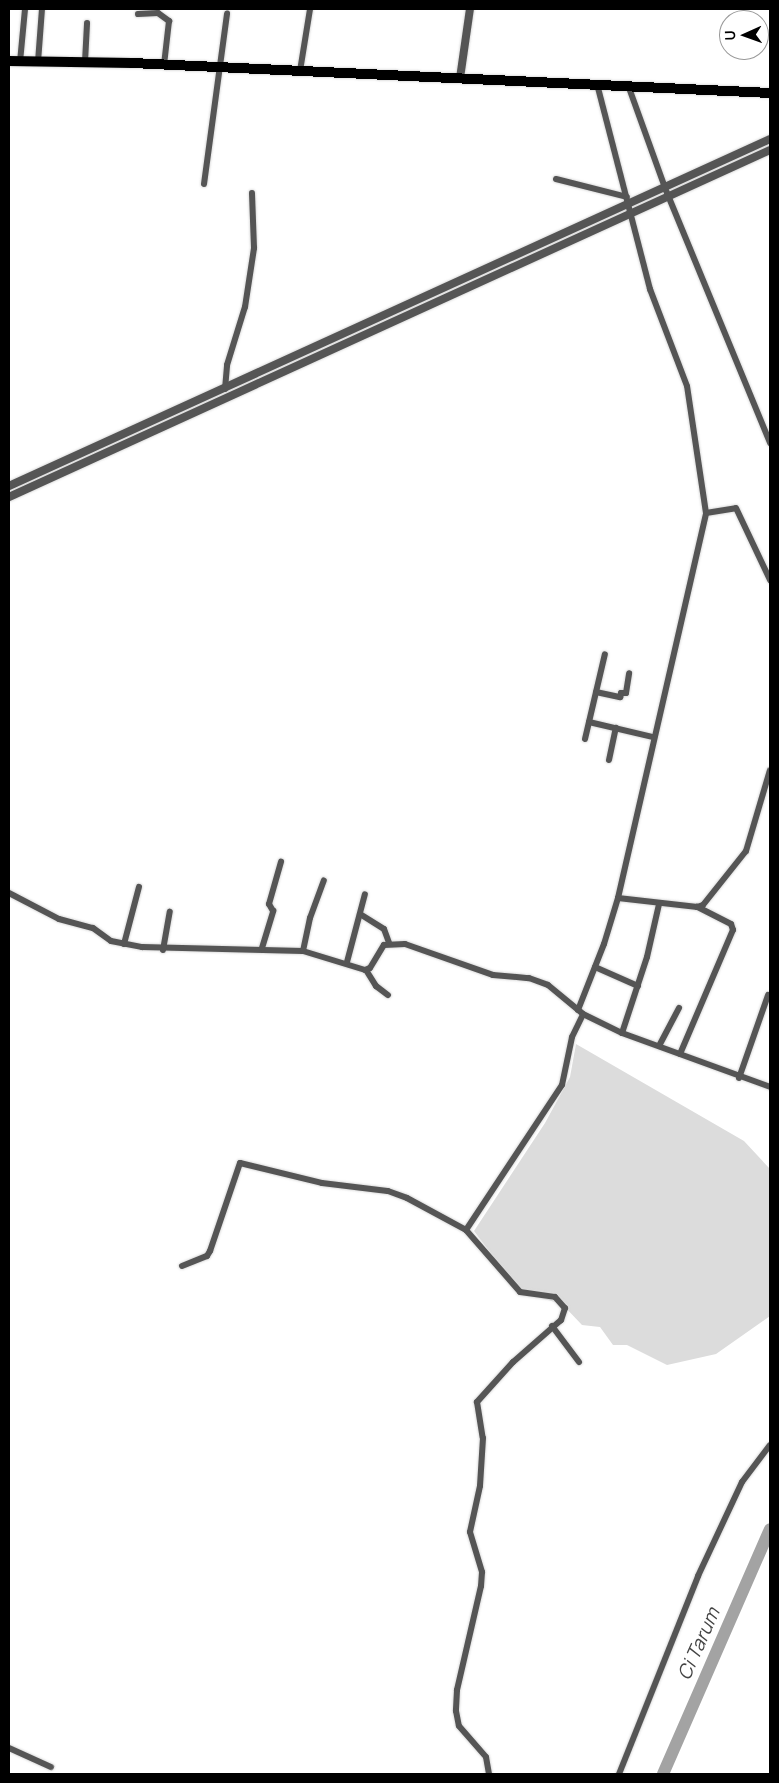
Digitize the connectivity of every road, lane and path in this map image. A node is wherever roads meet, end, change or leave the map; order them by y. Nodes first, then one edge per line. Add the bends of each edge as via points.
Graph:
1 (25, 9) edge
2 (42, 9) edge
3 (310, 9) edge
4 (470, 9) edge
5 (138, 14) dead end
6 (227, 14) dead end
7 (87, 23) dead end
8 (9, 61) edge
9 (20, 62) junction
10 (38, 62) junction
11 (85, 62) junction
12 (164, 65) junction
13 (221, 68) junction
14 (300, 71) junction
15 (460, 78) junction
16 (597, 84) junction
17 (628, 85) junction
18 (770, 93) edge
19 (770, 139) edge
20 (770, 150) edge
21 (556, 179) dead end
22 (204, 184) dead end
23 (665, 188) junction
24 (252, 193) dead end
25 (669, 197) junction
26 (629, 201) junction
27 (632, 214) junction
28 (225, 389) junction
29 (770, 443) edge
30 (9, 486) edge
31 (9, 497) edge
32 (706, 513) junction
33 (770, 580) edge
34 (606, 654) dead end
35 (629, 673) dead end
36 (596, 692) junction
37 (589, 722) junction
38 (616, 728) junction
39 (653, 737) junction
40 (584, 739) dead end
41 (609, 760) dead end
42 (770, 770) edge
43 (281, 862) dead end
44 (324, 880) dead end
45 (139, 887) dead end
46 (9, 893) edge
47 (365, 894) dead end
48 (618, 898) junction
49 (660, 904) junction
50 (697, 907) junction
51 (170, 912) dead end
52 (360, 914) junction
53 (389, 942) junction
54 (124, 944) junction
55 (262, 948) junction
56 (163, 950) junction
57 (303, 951) junction
58 (347, 962) junction
59 (595, 967) junction
60 (366, 970) junction
61 (638, 986) junction
62 (388, 995) dead end
63 (768, 995) dead end
64 (678, 1008) dead end
65 (580, 1012) junction
66 (622, 1032) junction
67 (659, 1046) junction
68 (680, 1054) junction
69 (739, 1078) junction
70 (770, 1087) edge
71 (466, 1230) junction
72 (182, 1266) dead end
73 (552, 1326) junction
74 (579, 1362) dead end
75 (770, 1445) edge
76 (9, 1748) edge
77 (51, 1767) dead end
78 (489, 1774) edge
79 (620, 1774) edge

1 - 9 street
2 - 10 street
3 - 14 street
4 - 15 street
5 - 12 street via 158,13 169,21
6 - 13 street
7 - 11 street
8 - 9 main road
9 - 10 main road
10 - 11 main road
11 - 12 main road
12 - 13 main road
13 - 14 main road
13 - 22 street
14 - 15 main road
15 - 16 main road
16 - 17 main road
16 - 26 street
17 - 18 main road
17 - 23 street
19 - 23 street
20 - 25 street
21 - 26 street
23 - 25 street
23 - 26 street
24 - 28 street via 254,248 245,307 227,365
25 - 27 street
25 - 29 street
26 - 27 street
26 - 28 street
27 - 31 street
27 - 32 street via 650,289 687,386
28 - 30 street
32 - 33 street via 736,508
32 - 39 street via 674,665
34 - 36 street
35 - 36 street via 626,693 621,693 620,697
36 - 37 street
37 - 38 street
37 - 40 street
38 - 39 street
38 - 41 street
39 - 48 street
42 - 50 street via 746,851 706,902
43 - 55 street via 269,905 273,911
44 - 57 street via 310,918
45 - 54 street
46 - 54 street via 59,919 89,926 106,939
47 - 52 street
48 - 49 street
48 - 59 street
49 - 50 street
49 - 61 street
50 - 68 street via 731,924 733,930
51 - 56 street
52 - 53 street via 384,929
52 - 58 street
53 - 60 street
53 - 65 street via 412,946 493,975 542,982
54 - 56 street
55 - 56 street
55 - 57 street
57 - 58 street
58 - 60 street
59 - 61 street
59 - 65 street
60 - 62 street via 376,986
61 - 66 street
63 - 69 street
64 - 67 street
65 - 66 street
65 - 71 street via 562,1085
66 - 67 street
67 - 68 street
68 - 69 street
69 - 70 street
71 - 72 street via 393,1192 322,1183 238,1163 210,1251 206,1256
71 - 73 street via 520,1292 559,1300 565,1314
73 - 74 street
73 - 78 street via 506,1368 477,1402 483,1438 480,1486 470,1532 482,1572 475,1624 458,1682 456,1711 459,1726 486,1757
75 - 79 street via 742,1482 698,1576
76 - 77 street

